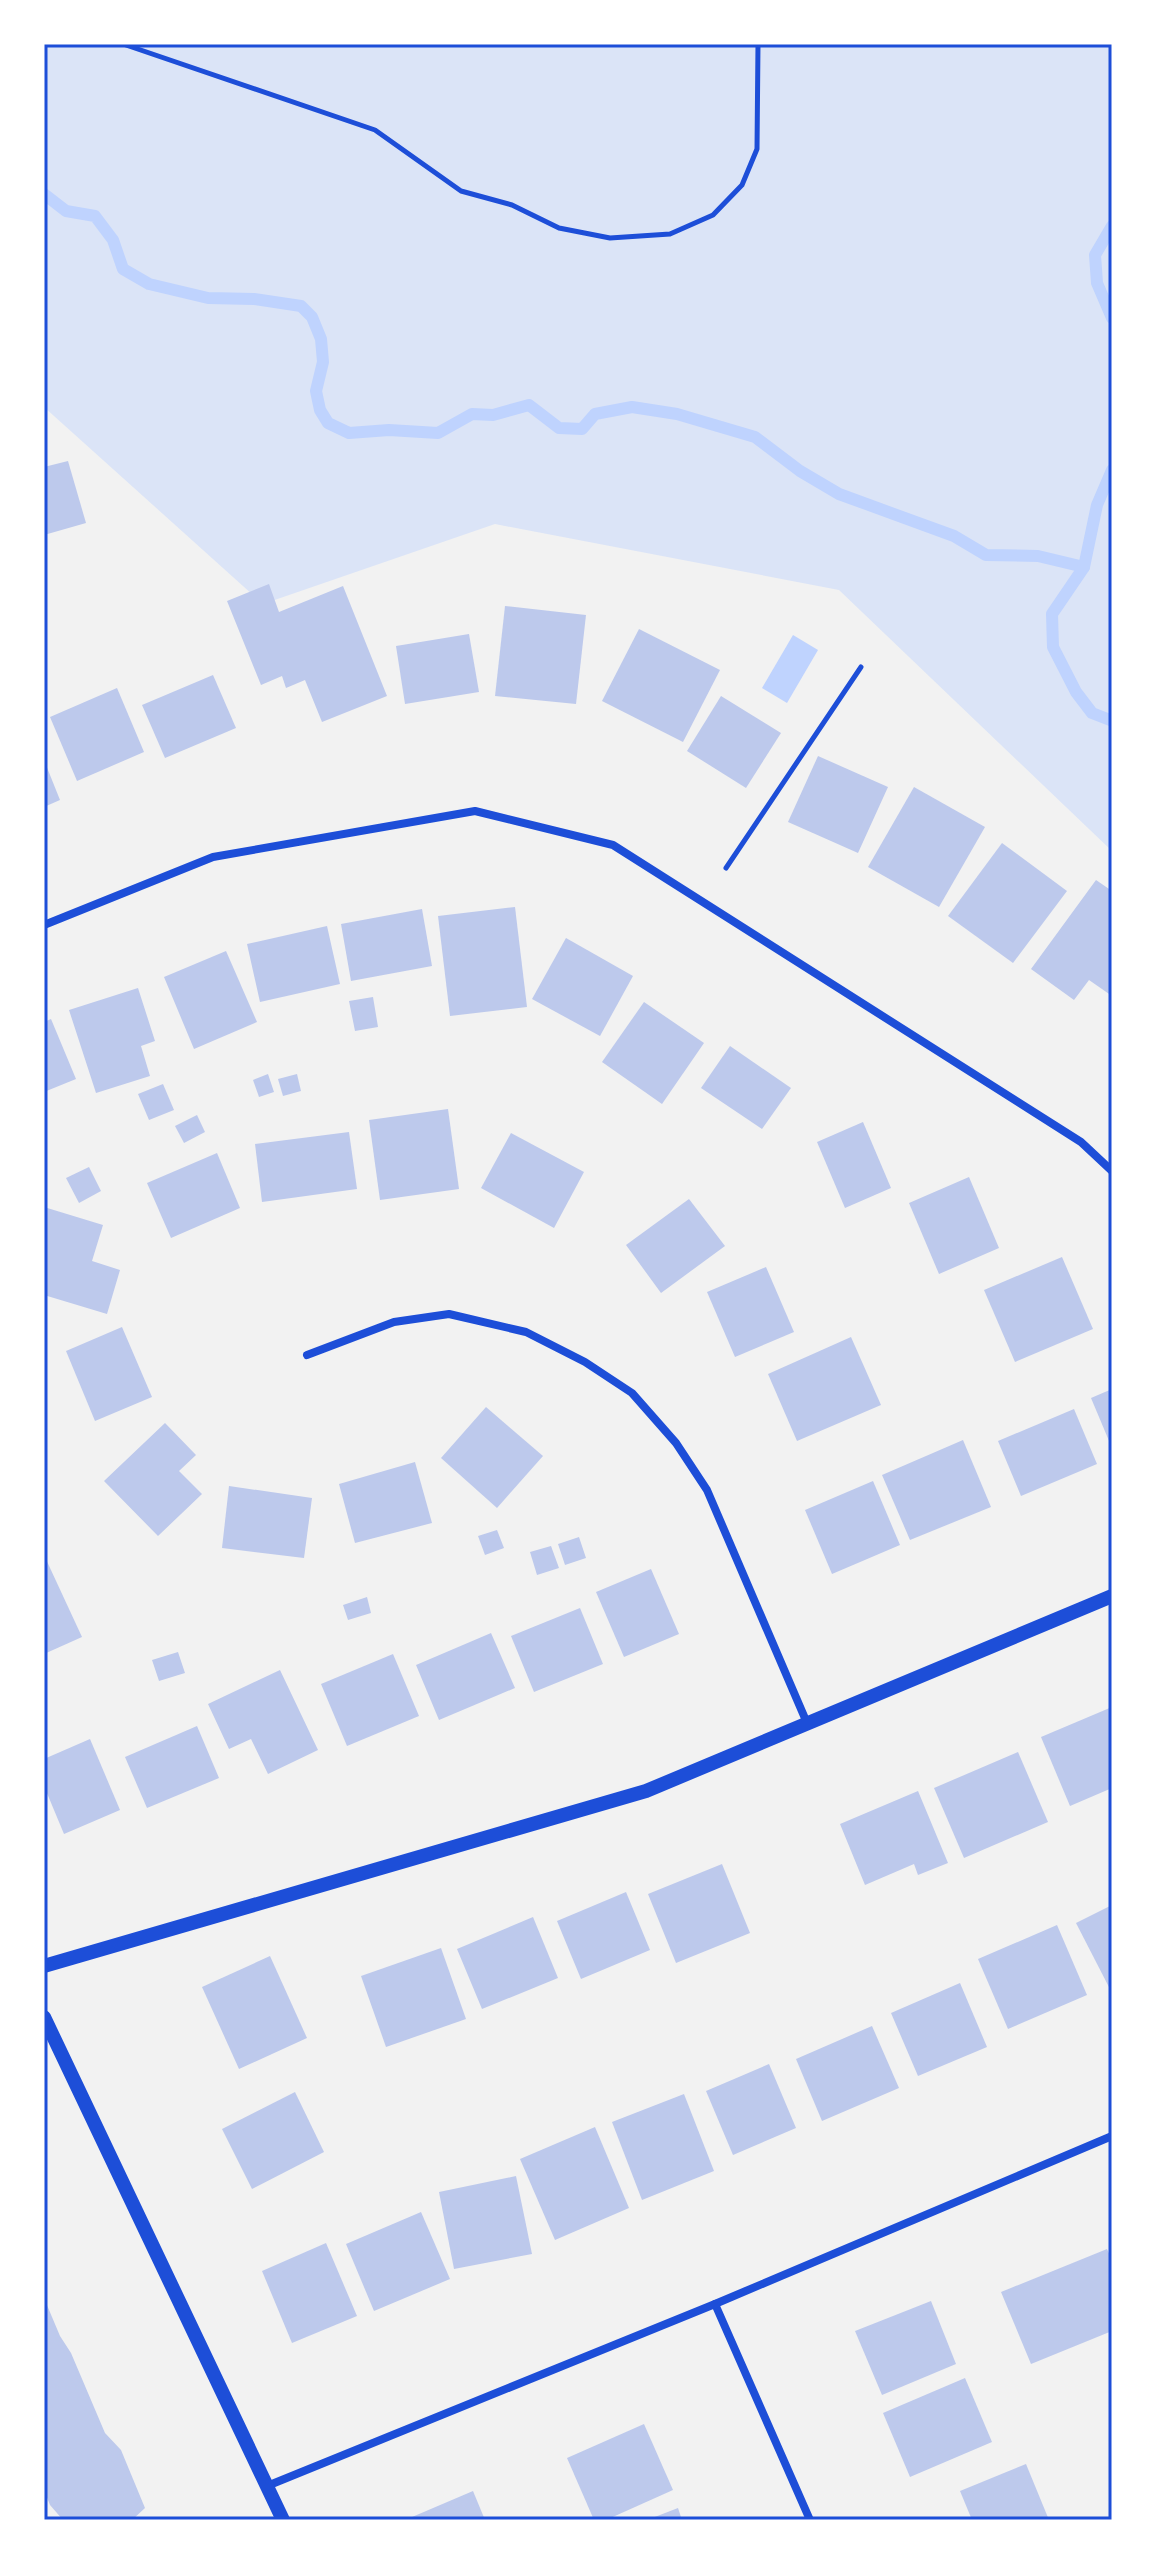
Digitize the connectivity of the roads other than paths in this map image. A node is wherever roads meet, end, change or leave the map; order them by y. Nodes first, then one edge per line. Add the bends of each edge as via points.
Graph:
1 (44, 925) edge
2 (1112, 1171) edge
3 (307, 1355) dead end
4 (1112, 1596) edge
5 (807, 1723) junction
6 (44, 1966) edge
7 (44, 2017) edge
8 (1112, 2136) edge
9 (715, 2304) junction
10 (267, 2486) junction
11 (283, 2520) edge
12 (810, 2520) edge

1 - 2 street via 213,857 475,811 613,845 1081,1142
3 - 5 street via 394,1322 449,1314 526,1332 632,1393 676,1443 707,1490
4 - 5 street
5 - 6 street via 646,1791
7 - 10 street
8 - 9 street
9 - 10 street
9 - 12 street
10 - 11 street

